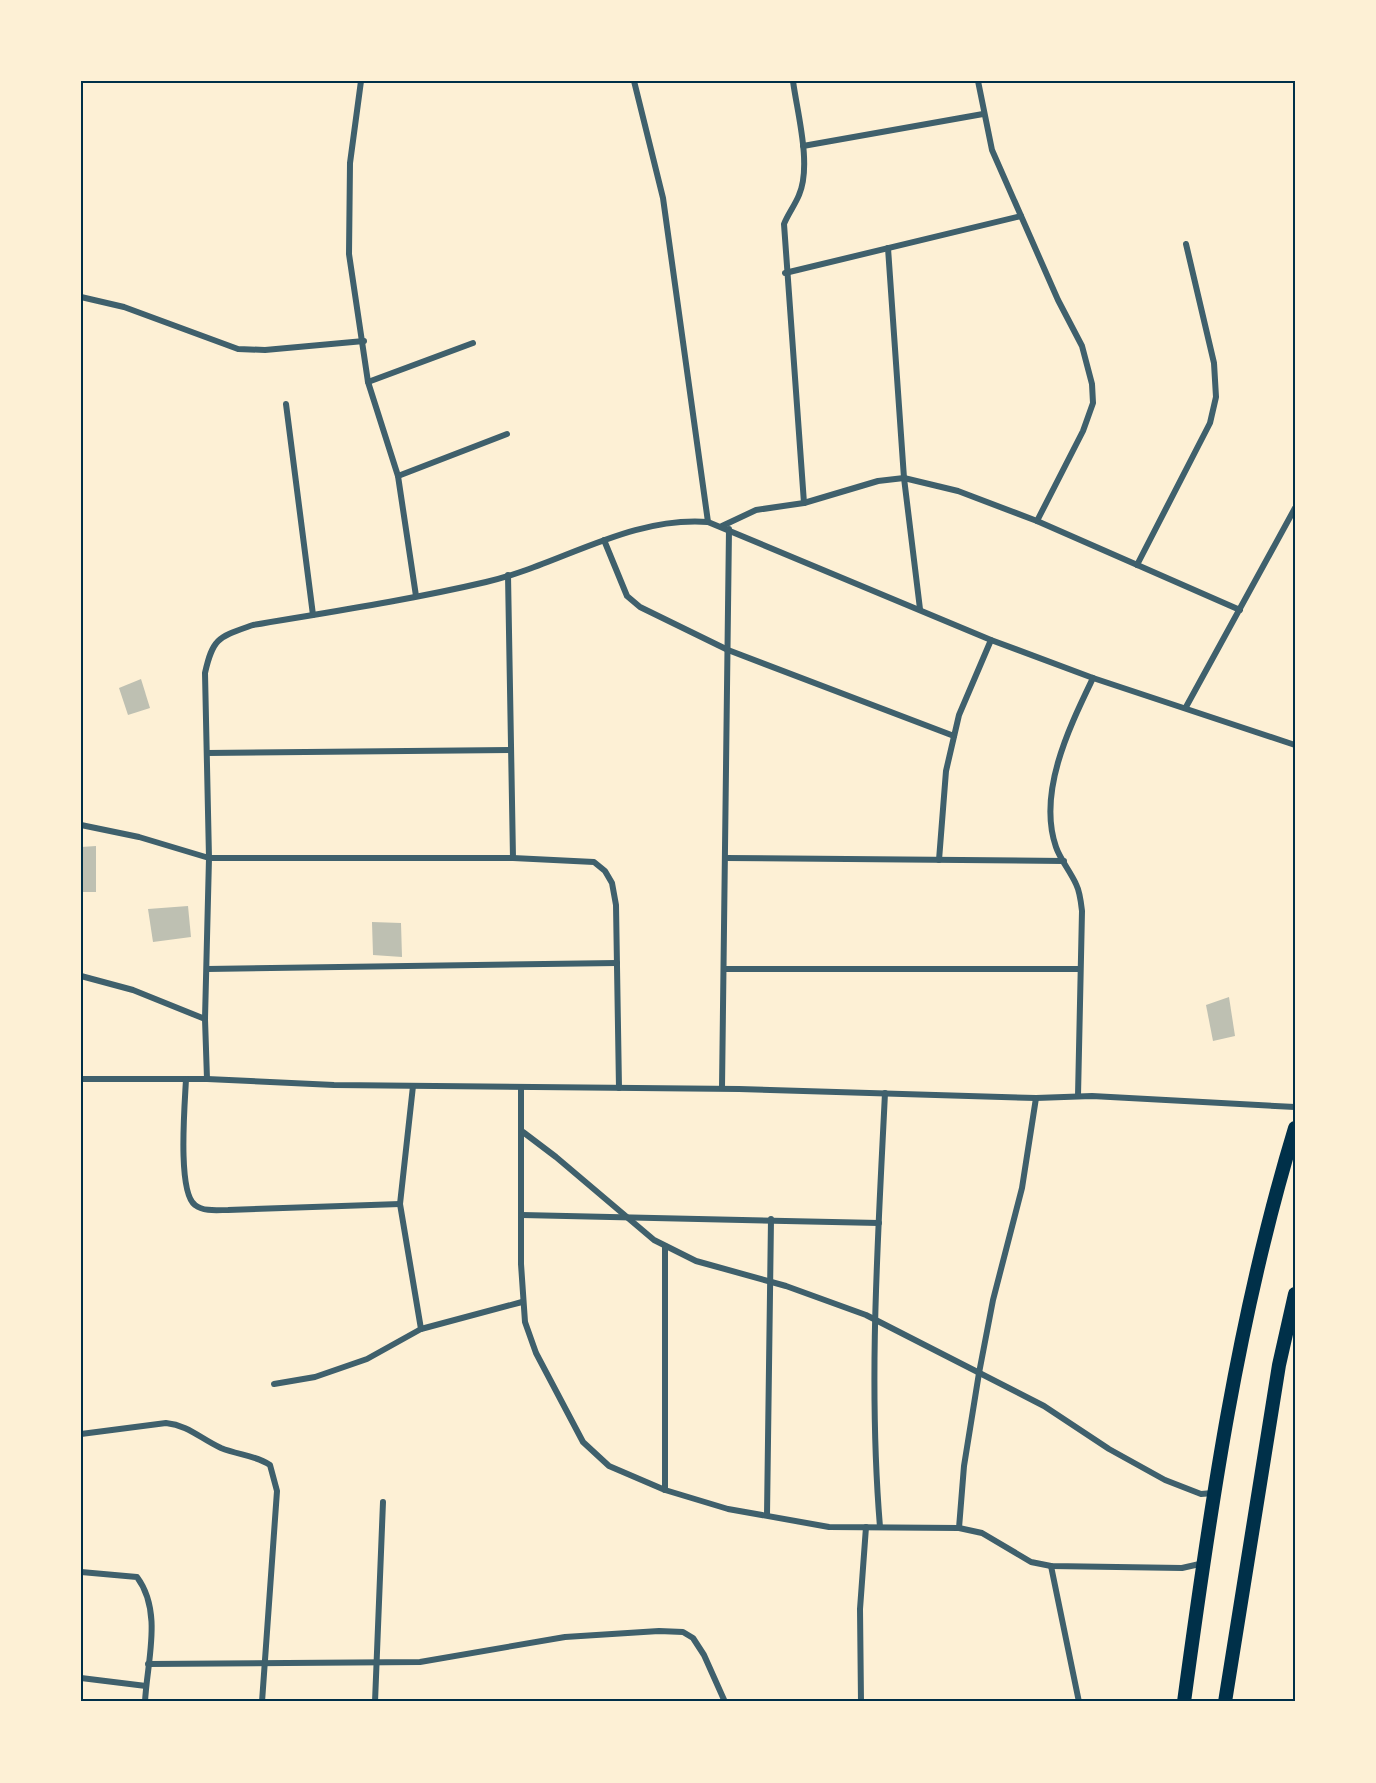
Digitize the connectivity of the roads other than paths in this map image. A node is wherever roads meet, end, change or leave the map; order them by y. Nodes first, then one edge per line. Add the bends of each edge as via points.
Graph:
1 (361, 81) edge
2 (634, 81) edge
3 (793, 81) edge
4 (978, 81) edge
5 (983, 114) junction
6 (803, 146) junction
7 (1021, 216) junction
8 (1186, 244) dead end
9 (888, 248) junction
10 (785, 273) junction
11 (81, 297) edge
12 (364, 341) junction
13 (473, 343) dead end
14 (368, 382) junction
15 (286, 404) dead end
16 (507, 434) dead end
17 (398, 476) junction
18 (904, 478) junction
19 (804, 503) junction
20 (1295, 508) edge
21 (1037, 521) junction
22 (708, 522) junction
23 (722, 526) junction
24 (729, 529) junction
25 (604, 540) junction
26 (1137, 565) junction
27 (508, 575) junction
28 (416, 596) junction
29 (920, 609) junction
30 (1240, 610) junction
31 (313, 615) junction
32 (992, 640) junction
33 (728, 650) junction
34 (1092, 678) junction
35 (1186, 707) junction
36 (954, 736) junction
37 (1295, 745) edge
38 (511, 750) junction
39 (207, 753) junction
40 (81, 825) edge
41 (209, 858) junction
42 (513, 858) junction
43 (725, 858) junction
44 (939, 860) junction
45 (1064, 861) junction
46 (616, 963) junction
47 (207, 969) junction
48 (724, 969) junction
49 (1079, 969) junction
50 (81, 976) edge
51 (205, 1018) junction
52 (81, 1079) edge
53 (186, 1079) junction
54 (207, 1079) junction
55 (413, 1086) junction
56 (521, 1088) junction
57 (619, 1088) junction
58 (722, 1089) junction
59 (885, 1093) junction
60 (1078, 1096) junction
61 (1036, 1098) junction
62 (1295, 1107) edge
63 (1295, 1128) edge
64 (522, 1132) junction
65 (400, 1204) junction
66 (522, 1215) junction
67 (771, 1219) junction
68 (630, 1220) junction
69 (879, 1223) junction
70 (665, 1246) junction
71 (771, 1281) junction
72 (1295, 1293) edge
73 (522, 1302) junction
74 (875, 1319) junction
75 (421, 1329) junction
76 (979, 1373) junction
77 (274, 1384) dead end
78 (81, 1434) edge
79 (665, 1490) junction
80 (1215, 1493) junction
81 (383, 1502) dead end
82 (767, 1515) junction
83 (866, 1527) junction
84 (880, 1527) junction
85 (959, 1527) junction
86 (1204, 1563) junction
87 (1052, 1566) junction
88 (81, 1572) edge
89 (377, 1663) junction
90 (148, 1664) junction
91 (264, 1665) junction
92 (81, 1678) edge
93 (146, 1686) junction
94 (145, 1702) edge
95 (262, 1702) edge
96 (375, 1702) edge
97 (725, 1702) edge
98 (861, 1702) edge
99 (1078, 1702) edge
100 (1184, 1702) edge
101 (1226, 1702) edge

1 - 12 street via 348,207 349,254
2 - 22 street via 663,198
3 - 6 street
4 - 5 street
5 - 6 street
5 - 7 street via 992,150
6 - 10 street via 799,195 784,224
7 - 9 street
7 - 21 street via 1082,346 1092,384 1093,404 1083,431
8 - 26 street via 1214,363 1216,397 1210,423
9 - 10 street
9 - 18 street
10 - 19 street
11 - 12 street via 124,308 238,349
12 - 14 street
13 - 14 street
14 - 17 street
15 - 31 street
16 - 17 street
17 - 28 street
18 - 19 street via 878,481
18 - 21 street via 958,491
18 - 29 street
19 - 23 street via 756,510
20 - 30 street
21 - 26 street
22 - 23 street
22 - 25 street via 683,520
23 - 24 street
24 - 29 street
24 - 33 street
25 - 27 street
25 - 33 street via 627,596 640,607
26 - 30 street
27 - 28 street
27 - 38 street
28 - 31 street
29 - 32 street
30 - 35 street
31 - 39 street via 253,625 225,635 211,648 205,673
32 - 34 street
32 - 36 street via 959,715
33 - 36 street
33 - 43 street
34 - 35 street
34 - 45 street via 1059,756 1053,790 1052,823 1056,847
35 - 37 street
36 - 44 street via 946,771
38 - 39 street
38 - 42 street
39 - 41 street
40 - 41 street
41 - 42 street
41 - 47 street
42 - 46 street via 594,862 605,871 612,883 616,906
43 - 44 street
43 - 48 street
44 - 45 street
45 - 49 street via 1077,887 1082,911
46 - 47 street
46 - 57 street
47 - 51 street
48 - 49 street
48 - 58 street
49 - 60 street
50 - 51 street via 134,990
51 - 54 street
52 - 53 street
53 - 54 street
53 - 65 street via 187,1183 196,1206 228,1210
54 - 55 street
55 - 56 street
55 - 65 street
56 - 57 street
56 - 64 street
57 - 58 street
58 - 59 street
59 - 61 street
59 - 69 street
60 - 61 street
60 - 62 street
61 - 76 street via 1022,1188
63 - 80 main road via 1274,1198 1241,1348
64 - 66 street
64 - 68 street
65 - 75 street
66 - 68 street
66 - 73 street
67 - 68 street
67 - 69 street
67 - 71 street
68 - 70 street
69 - 74 street
70 - 71 street via 696,1261
70 - 79 street
71 - 74 street
71 - 82 street
72 - 101 main road via 1279,1365
73 - 75 street
73 - 79 street via 536,1353 583,1442 609,1466
74 - 76 street
74 - 84 street via 875,1470
75 - 77 street via 367,1359 315,1377
76 - 80 street via 1044,1406 1165,1480 1201,1494
76 - 85 street
78 - 91 street via 178,1424 221,1448 262,1459 270,1465 277,1491
79 - 82 street via 728,1509
80 - 86 main road
81 - 89 street
82 - 83 street via 829,1527
83 - 84 street
83 - 98 street via 860,1609
84 - 85 street
85 - 87 street via 982,1533 1031,1562
86 - 87 street via 1182,1568
86 - 100 main road
87 - 99 street
88 - 90 street via 136,1577 147,1591 152,1615
89 - 91 street
89 - 96 street
89 - 97 street via 440,1659 565,1637 683,1632 693,1638 704,1654
90 - 91 street
90 - 93 street
91 - 95 street
92 - 93 street
93 - 94 street

